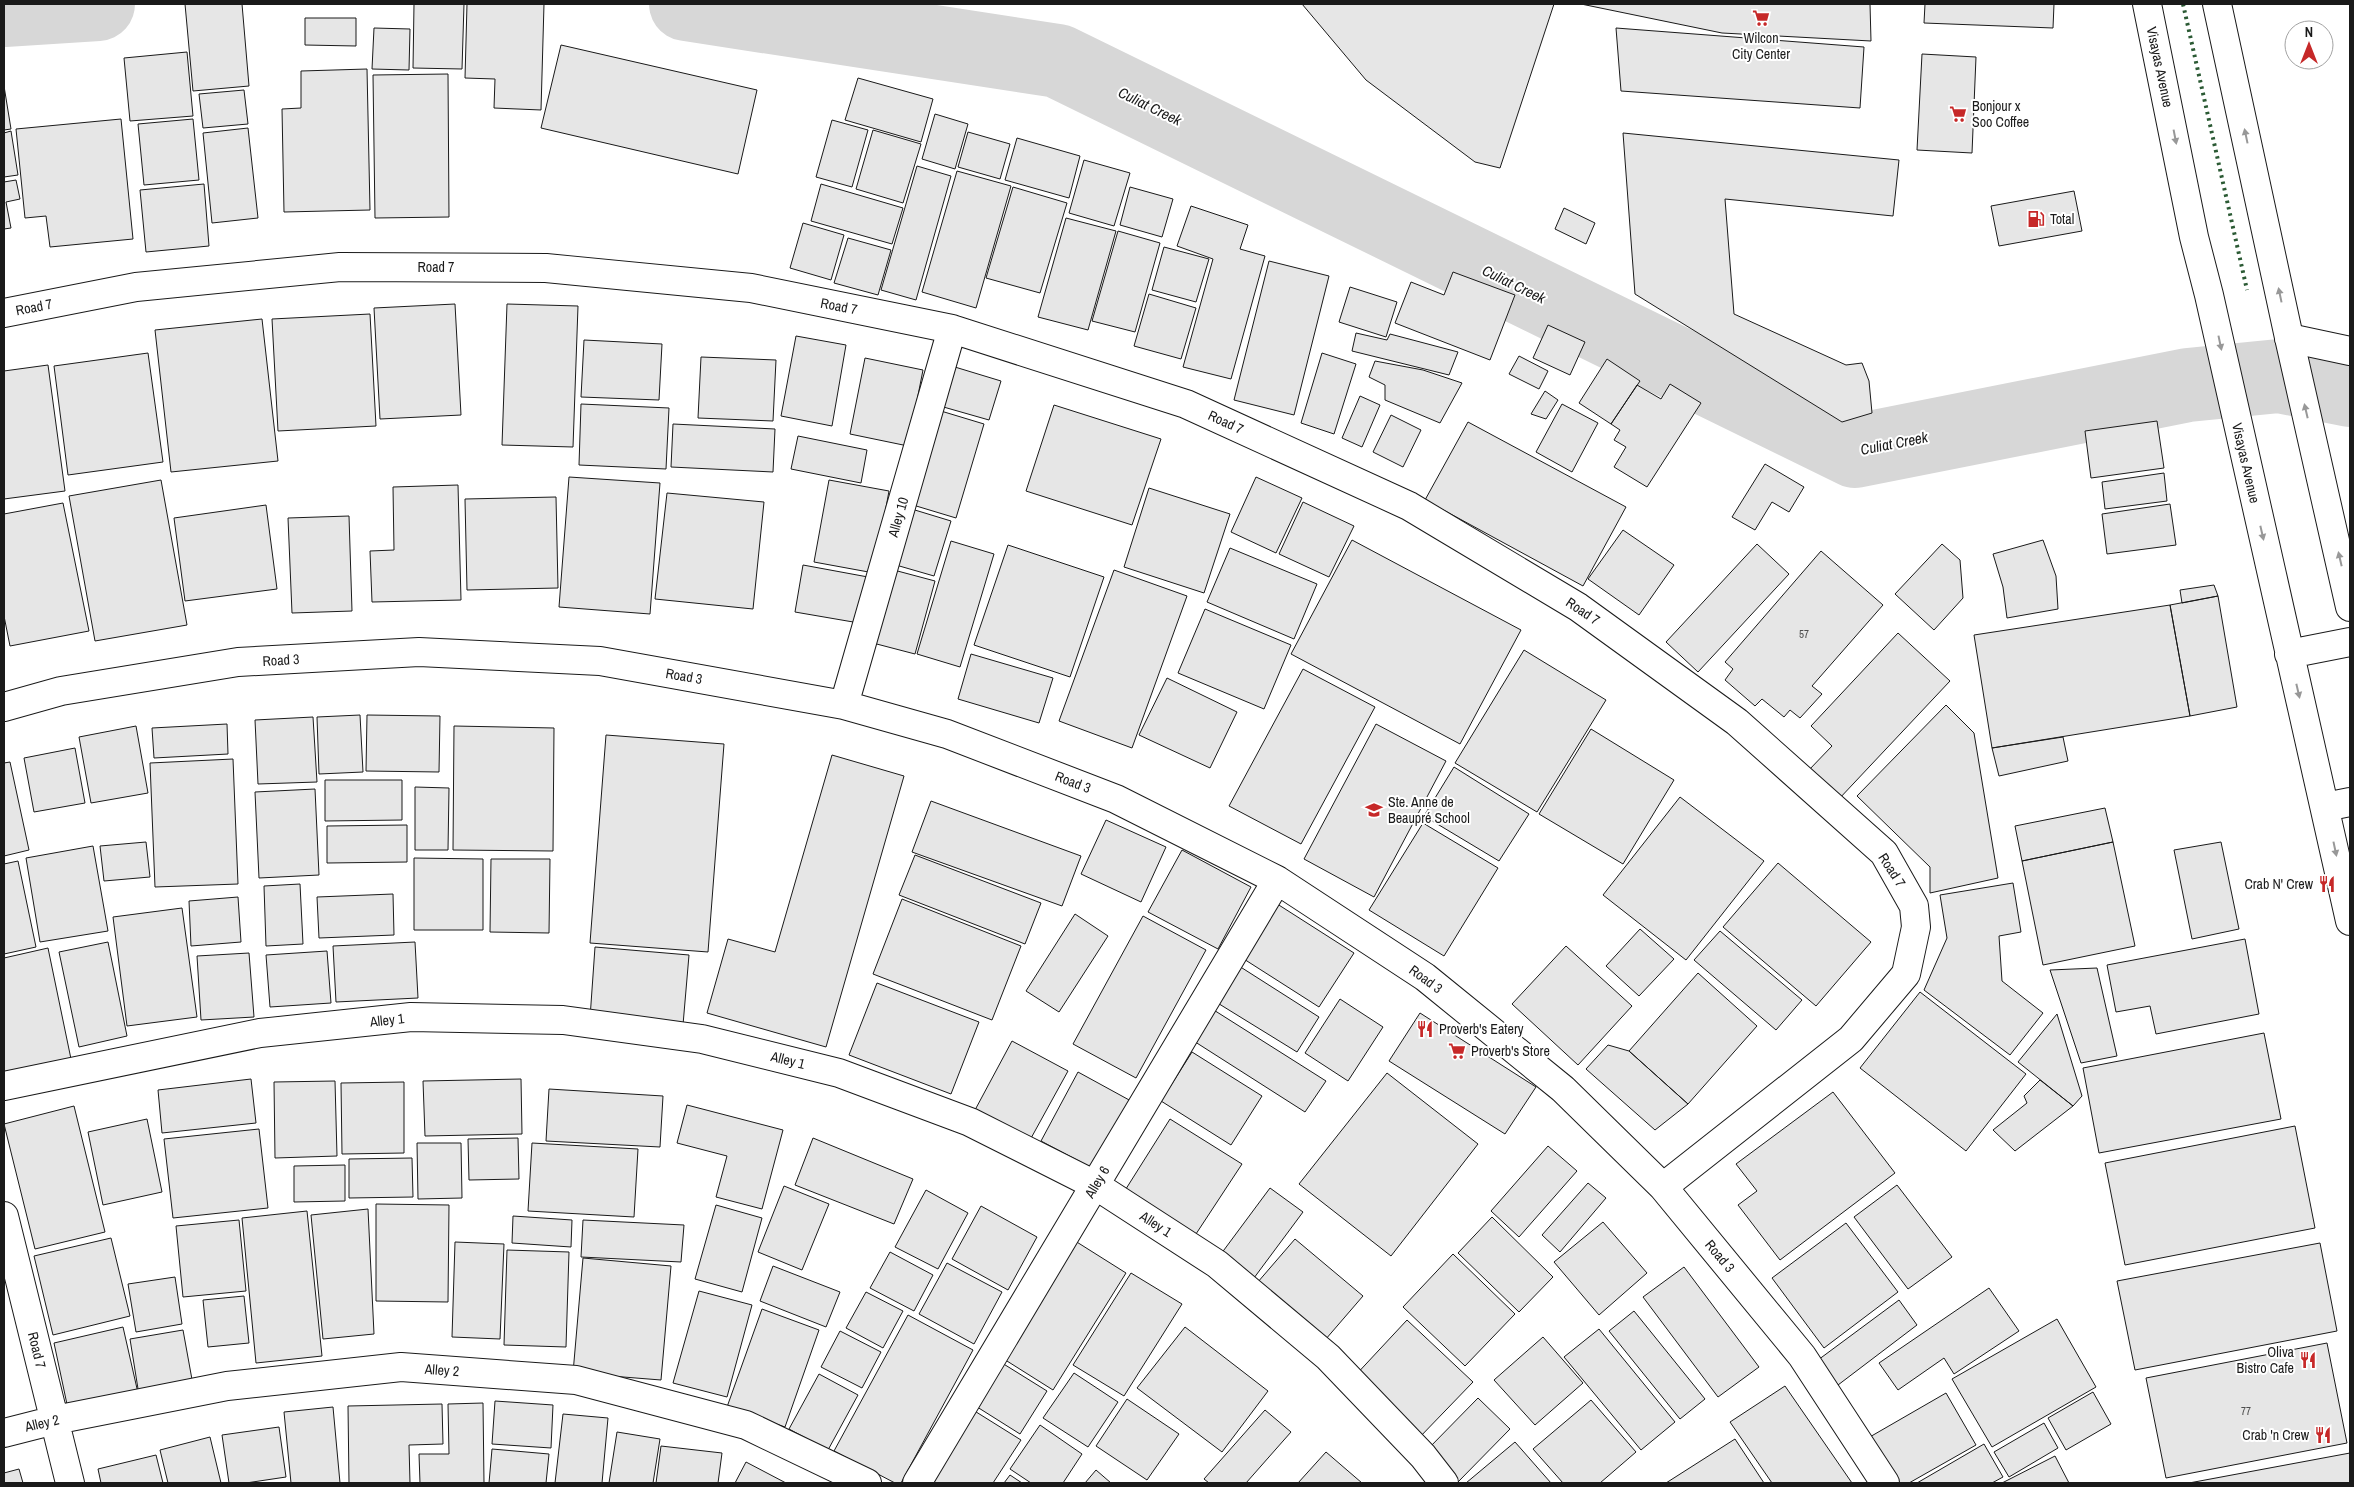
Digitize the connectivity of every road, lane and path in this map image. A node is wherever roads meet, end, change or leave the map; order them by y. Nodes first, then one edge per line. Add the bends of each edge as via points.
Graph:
1 (2147, 4) edge
2 (2217, 4) edge
3 (4, 313) edge
4 (952, 329) junction
5 (2289, 340) junction
6 (2350, 351) edge
7 (2350, 607) edge
8 (2350, 642) edge
9 (2289, 654) junction
10 (844, 705) junction
11 (4, 707) edge
12 (2338, 804) edge
13 (1277, 880) junction
14 (2350, 921) edge
15 (4, 1086) edge
16 (1095, 1185) junction
17 (1663, 1187) junction
18 (4, 1216) edge
19 (55, 1420) junction
20 (4, 1432) edge
21 (70, 1483) edge
22 (867, 1483) edge
23 (917, 1483) edge
24 (1444, 1483) edge
25 (1885, 1483) edge

1 -> 9 street, Visayas Avenue via 2194,237 2210,295
5 -> 2 street
3 - 4 street, Road 7 via 136,287 340,267 546,268 751,288
4 - 10 street, Alley 10
4 - 17 street, Road 7 via 1186,404 1409,506 1578,607 1714,705 1884,853 1914,906 1916,927 1906,974 1851,1039
5 - 6 street
7 -> 5 street
8 - 9 street
9 -> 12 street, Visayas Avenue
10 - 11 street, Road 3 via 600,661 420,652 238,662 62,691
10 - 13 street, Road 3 via 946,734 1116,799
12 -> 14 street, Visayas Avenue
13 - 16 street, Alley 6
13 - 17 street, Road 3 via 1433,983 1563,1089
15 - 16 street, Alley 1 via 260,1033 411,1017 563,1020 702,1039 839,1073 970,1122
16 - 23 street, Alley 6
16 - 24 street, Alley 1 via 1217,1264 1328,1357 1423,1456
17 - 25 street, Road 3 via 1802,1356
18 - 19 street, Road 7
19 - 20 street, Alley 2
19 - 21 street, Road 7
19 - 22 street, Alley 2 via 226,1386 401,1367 576,1380 746,1425

